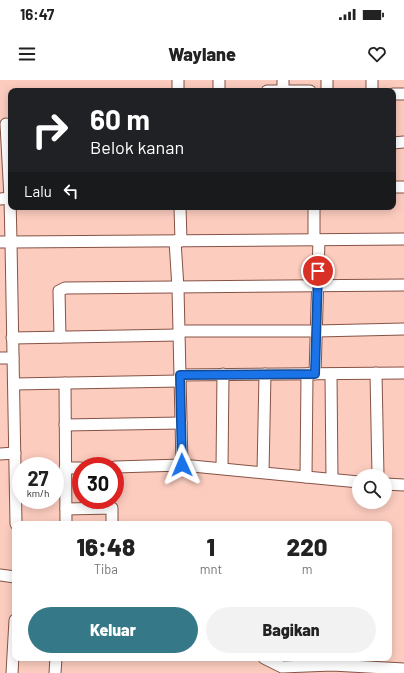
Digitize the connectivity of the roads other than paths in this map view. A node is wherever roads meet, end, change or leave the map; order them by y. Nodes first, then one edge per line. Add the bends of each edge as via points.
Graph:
1 (283, 85) edge
2 (296, 88) edge
3 (6, 124) dead end
4 (7, 154) edge
5 (8, 195) edge
6 (180, 210) edge
7 (314, 210) edge
8 (404, 239) edge
9 (317, 240) junction
10 (178, 241) junction
11 (6, 242) edge
12 (318, 286) junction
13 (404, 286) edge
14 (178, 288) junction
15 (404, 329) edge
16 (317, 331) junction
17 (179, 333) junction
18 (60, 337) junction
19 (12, 338) junction
20 (0, 358) edge
21 (13, 358) junction
22 (376, 373) junction
23 (404, 373) edge
24 (222, 374) junction
25 (265, 374) junction
26 (311, 374) junction
27 (331, 374) junction
28 (180, 378) junction
29 (65, 383) junction
30 (14, 384) junction
31 (181, 423) junction
32 (65, 425) junction
33 (15, 453) junction
34 (0, 454) edge
35 (182, 465) junction
36 (124, 467) edge
37 (66, 468) junction
38 (72, 468) edge
39 (222, 468) junction
40 (378, 469) edge
41 (263, 472) junction
42 (306, 476) junction
43 (332, 479) junction
44 (352, 481) edge
45 (392, 485) edge
46 (404, 486) edge
47 (66, 508) junction
48 (16, 521) edge
49 (66, 521) edge
50 (112, 521) edge
51 (0, 575) edge
52 (12, 577) edge
53 (13, 661) edge
54 (56, 661) edge
55 (268, 661) edge
56 (331, 669) edge
57 (404, 669) edge
58 (281, 670) edge
59 (384, 670) edge
60 (12, 673) edge
61 (55, 673) edge

1 - 2 street
3 - 4 street
4 - 5 street
5 - 11 street
6 - 10 street
7 - 9 street
8 - 9 street
9 - 10 street
9 - 12 street
10 - 11 street
10 - 14 street
11 - 19 street
12 - 13 street
12 - 14 street
12 - 16 street
14 - 17 street
14 - 18 street via 61,289
15 - 16 street
16 - 17 street
16 - 26 street
17 - 18 street
17 - 28 street
18 - 19 street
19 - 21 street
20 - 21 street
21 - 30 street
22 - 23 street
22 - 27 street
22 - 40 street
24 - 25 street
24 - 28 street
24 - 39 street
25 - 26 street
25 - 41 street
26 - 27 street
26 - 42 street
27 - 43 street
28 - 29 street
28 - 31 street
29 - 30 street
29 - 32 street
30 - 33 street
31 - 32 street
31 - 35 street
32 - 37 street
33 - 34 street
33 - 48 street
35 - 36 street
35 - 39 street
37 - 38 street
37 - 47 street
39 - 41 street
41 - 42 street
42 - 43 street
43 - 44 street
45 - 46 street
47 - 49 street
47 - 50 street via 112,508
51 - 52 street
53 - 60 street
54 - 61 street
55 - 58 street
56 - 58 street
56 - 59 street
57 - 59 street

